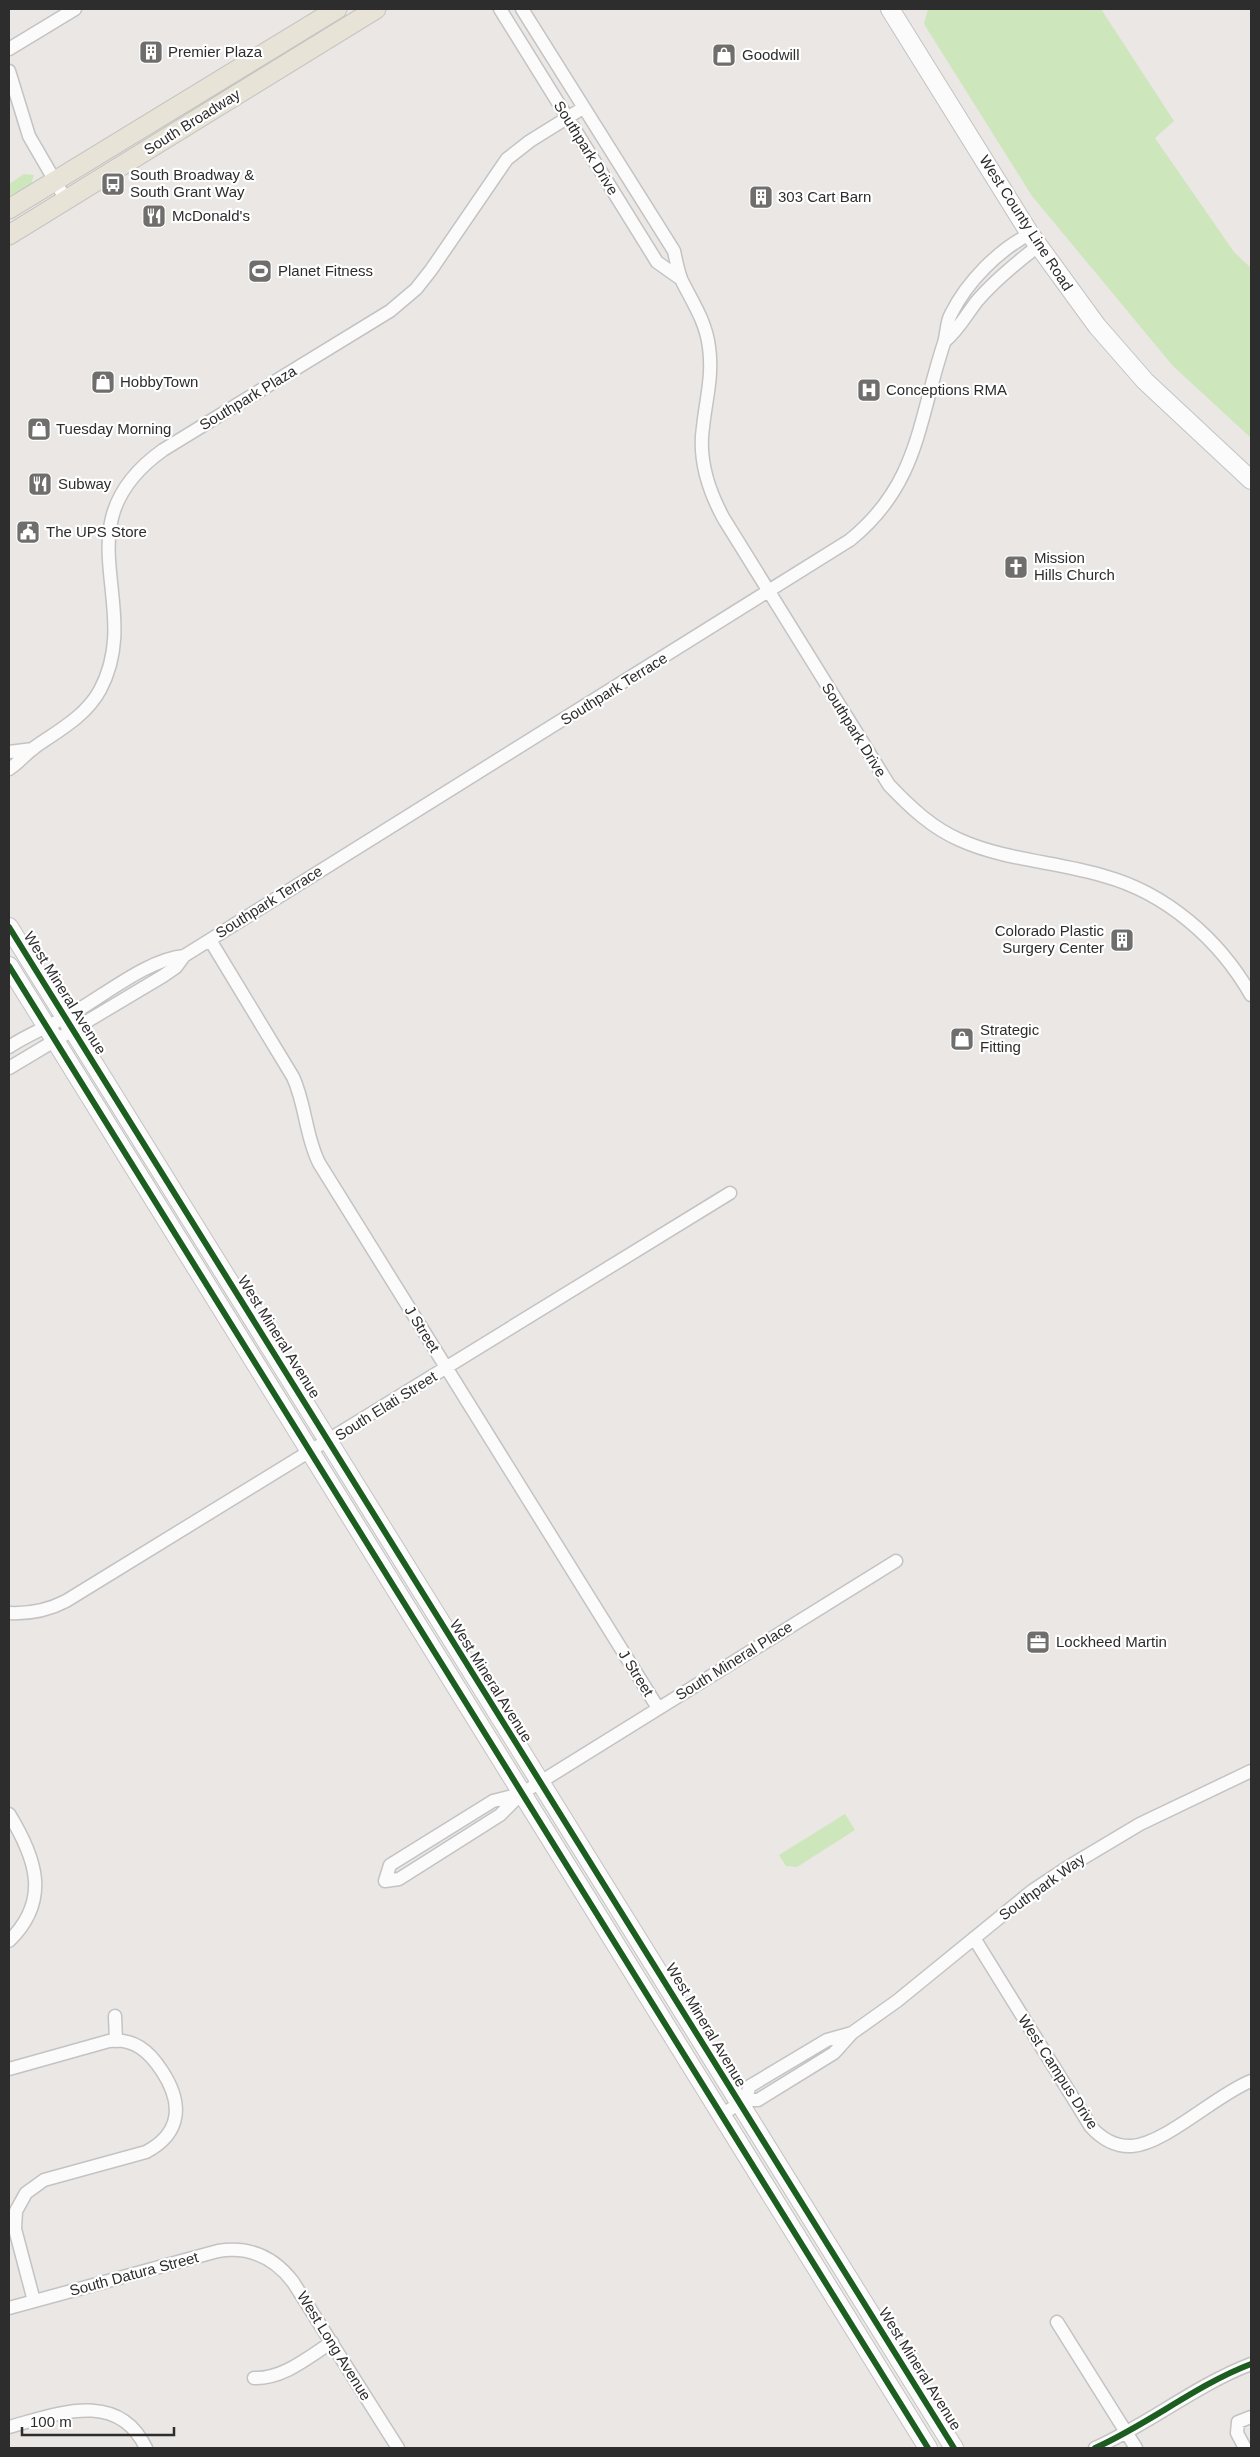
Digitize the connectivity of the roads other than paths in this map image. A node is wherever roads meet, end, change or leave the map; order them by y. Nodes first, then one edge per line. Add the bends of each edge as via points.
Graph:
1 (75, 9) edge
2 (337, 9) edge
3 (376, 9) edge
4 (500, 9) edge
5 (522, 9) edge
6 (890, 9) edge
7 (9, 50) edge
8 (9, 71) edge
9 (583, 108) junction
10 (567, 118) junction
11 (54, 181) junction
12 (66, 200) junction
13 (9, 209) edge
14 (9, 235) edge
15 (1034, 240) junction
16 (681, 279) junction
17 (1251, 480) edge
18 (769, 592) junction
19 (33, 749) junction
20 (9, 752) edge
21 (9, 769) edge
22 (9, 927) edge
23 (210, 940) junction
24 (9, 966) edge
25 (1251, 994) edge
26 (70, 1024) junction
27 (51, 1034) junction
28 (9, 1047) edge
29 (9, 1068) edge
30 (730, 1194) dead end
31 (447, 1369) junction
32 (329, 1441) junction
33 (312, 1452) junction
34 (896, 1561) dead end
35 (9, 1613) edge
36 (658, 1708) junction
37 (1251, 1771) edge
38 (539, 1782) junction
39 (521, 1794) junction
40 (9, 1814) edge
41 (974, 1938) junction
42 (9, 1941) edge
43 (115, 2016) dead end
44 (116, 2041) junction
45 (9, 2069) edge
46 (1251, 2081) edge
47 (742, 2102) junction
48 (721, 2115) junction
49 (259, 2254) joint
50 (34, 2301) junction
51 (9, 2308) edge
52 (1057, 2322) dead end
53 (332, 2342) junction
54 (1251, 2364) edge
55 (254, 2378) dead end
56 (1251, 2417) edge
57 (9, 2427) edge
58 (1127, 2434) junction
59 (146, 2448) edge
60 (398, 2448) edge
61 (928, 2448) edge
62 (954, 2448) edge
63 (1096, 2448) edge
64 (1112, 2448) edge
65 (1136, 2448) edge
66 (1244, 2448) edge

1 - 7 street
2 - 11 main road, South Broadway
3 - 12 main road, South Broadway
4 - 10 street, Southpark Drive
5 - 9 street, Southpark Drive
6 - 15 main road, West County Line Road
8 - 11 street via 24,126
9 - 10 street, Southpark Plaza
9 - 16 street, Southpark Drive via 674,251
10 - 16 street, Southpark Drive via 657,262
10 - 19 street, Southpark Plaza via 518,150 500,167 431,270 406,299 163,450 138,471 113,512 109,532 115,639 109,669 100,692 87,708
11 - 12 street
11 - 13 main road, South Broadway
12 - 14 main road, South Broadway
15 - 17 main road, West County Line Road via 1097,326 1146,381
15 - 18 street, Southpark Terrace via 1013,245 990,264 964,293 947,322 945,341 916,448 889,500 873,520 850,540
16 - 18 street, Southpark Drive via 703,321 710,350 711,382 702,447 708,486 724,519
18 - 23 street, Southpark Terrace
18 - 25 street, Southpark Drive via 871,758 910,808 932,825 961,840 990,850 1105,876 1140,890 1169,906 1200,930 1225,956
19 - 20 street, Southpark Plaza
19 - 21 street, Southpark Plaza
22 - 26 main road, West Mineral Avenue
23 - 26 street, Southpark Terrace via 184,956 151,966
23 - 31 street, J Street via 299,1090 312,1148 319,1163
24 - 27 main road
26 - 27 street, Southpark Terrace
26 - 32 main road, West Mineral Avenue
27 - 28 street
27 - 29 street
27 - 33 main road
30 - 31 street, South Elati Street
31 - 32 street, South Elati Street
31 - 36 street, J Street
32 - 33 street, South Elati Street
32 - 38 main road, West Mineral Avenue
33 - 35 street, South Elati Street via 56,1606 25,1614
33 - 39 main road
34 - 36 street, South Mineral Place
36 - 38 street, South Mineral Place
37 - 41 street, Southpark Way via 1180,1803 1102,1845 1032,1891
38 - 39 street, South Mineral Place
38 - 47 main road, West Mineral Avenue
39 - 39 street, South Mineral Place via 493,1801 390,1865 385,1881 399,1879 500,1815
39 - 48 main road
40 - 42 street via 28,1847 36,1883 26,1920
41 - 46 street, West Campus Drive via 1091,2127 1111,2143 1130,2146 1152,2141
41 - 47 street, Southpark Way via 852,2032 827,2040 750,2086
43 - 44 street
44 - 45 street
44 - 50 street via 134,2044 150,2054 172,2086 176,2115 167,2136 158,2146 44,2180 32,2187 21,2200 16,2211 16,2229
47 - 48 street, Southpark Way
47 - 62 main road, West Mineral Avenue
48 - 61 main road
49 - 50 street, South Datura Street via 241,2250 218,2251
49 - 53 street, West Long Avenue via 287,2274
50 - 51 street, South Datura Street
52 - 58 street
53 - 55 street via 278,2375
53 - 60 street, West Long Avenue
54 - 58 street via 1182,2400
56 - 66 street via 1238,2422 1237,2433
57 - 59 street via 71,2411 96,2410 129,2424
58 - 63 street
58 - 64 street
58 - 65 street

